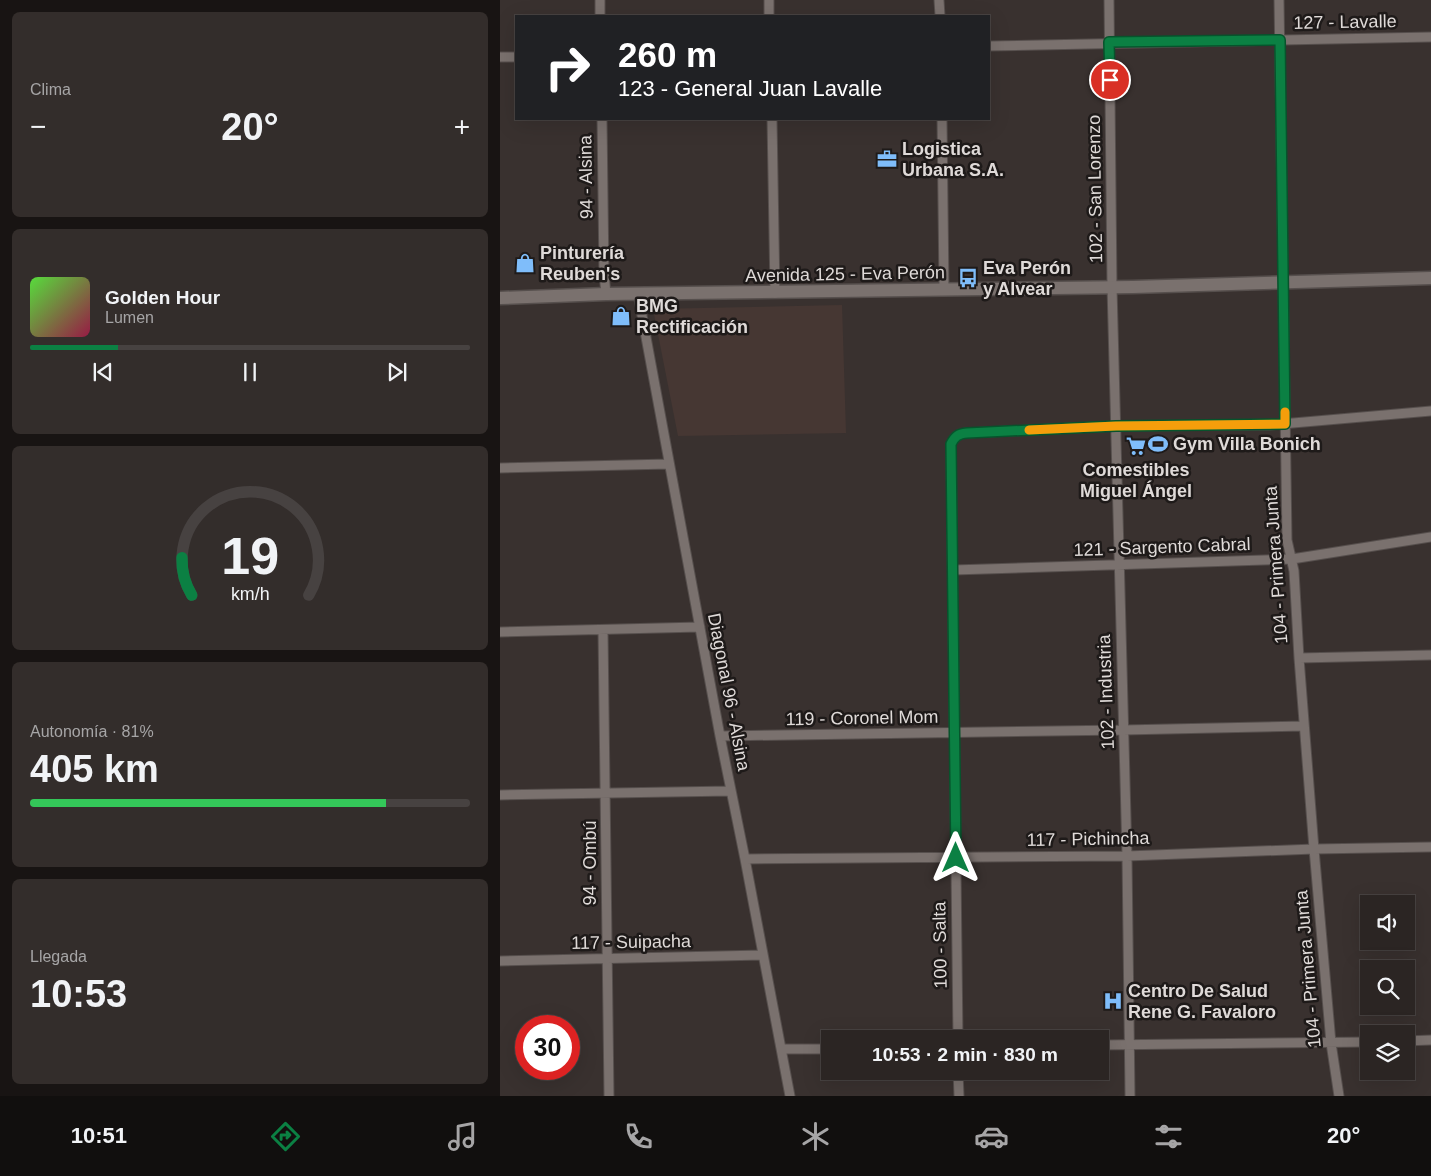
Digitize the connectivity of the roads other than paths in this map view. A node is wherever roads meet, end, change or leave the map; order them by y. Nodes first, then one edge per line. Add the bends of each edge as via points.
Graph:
1 (600, 0) edge
2 (769, 0) edge
3 (940, 0) edge
4 (1109, 0) edge
5 (1280, 0) edge
6 (600, 15) edge
7 (769, 15) edge
8 (940, 15) edge
9 (1431, 37) edge
10 (1280, 40) junction
11 (1109, 42) junction
12 (990, 46) edge
13 (500, 57) edge
14 (515, 57) edge
15 (602, 120) edge
16 (772, 120) edge
17 (942, 120) edge
18 (1431, 278) edge
19 (1284, 282) junction
20 (1112, 287) junction
21 (944, 289) junction
22 (775, 293) junction
23 (606, 294) junction
24 (638, 294) junction
25 (500, 298) edge
26 (1431, 411) edge
27 (1285, 424) junction
28 (1116, 426) junction
29 (669, 464) junction
30 (500, 468) edge
31 (1431, 537) edge
32 (1292, 559) junction
33 (1119, 565) junction
34 (953, 570) junction
35 (700, 627) junction
36 (602, 630) junction
37 (500, 632) edge
38 (1431, 655) edge
39 (1299, 658) junction
40 (1304, 726) junction
41 (1123, 730) junction
42 (955, 733) junction
43 (720, 736) junction
44 (731, 791) junction
45 (606, 794) junction
46 (500, 795) edge
47 (1431, 847) edge
48 (1314, 849) junction
49 (1127, 856) junction
50 (956, 858) junction
51 (745, 859) junction
52 (763, 954) junction
53 (607, 959) junction
54 (500, 961) edge
55 (958, 1030) edge
56 (1431, 1040) edge
57 (1415, 1041) edge
58 (1360, 1042) edge
59 (1331, 1043) junction
60 (1129, 1045) junction
61 (1109, 1046) edge
62 (782, 1049) junction
63 (821, 1049) edge
64 (958, 1080) edge
65 (610, 1096) edge
66 (790, 1096) edge
67 (959, 1096) edge
68 (1130, 1096) edge
69 (1339, 1096) edge

1 - 6 street
2 - 7 street
3 - 8 street
4 - 11 street, 102 - San Lorenzo
5 - 10 street, 104 - Primera Junta
9 - 10 street, 127 - Lavalle
10 - 11 street, 127 - Lavalle
10 - 19 street, 104 - Primera Junta
11 - 12 street, 127 - Lavalle
11 - 20 street, 102 - San Lorenzo
13 - 14 street
15 - 23 street, 94 - Alsina
16 - 22 street
17 - 21 street
18 - 19 main road, Avenida 125 - Eva Perón
19 - 20 main road, Avenida 125 - Eva Perón
19 - 27 street, 104 - Primera Junta
20 - 21 main road, Avenida 125 - Eva Perón
20 - 28 street, 102 - Industria
21 - 22 main road, Avenida 125 - Eva Perón
22 - 24 main road, Avenida 125 - Eva Perón
23 - 24 main road, Avenida 125 - Eva Perón
23 - 25 main road, Avenida 125 - Eva Perón
24 - 29 street, Diagonal 96 - Alsina
26 - 27 street
27 - 28 street
27 - 32 street, 104 - Primera Junta via 1287,540
28 - 33 street, 102 - Industria
28 - 34 street, 100 - Salta via 959,434 954,438 951,444
29 - 30 street
29 - 35 street, Diagonal 96 - Alsina
31 - 32 street, 121 - Sargento Cabral
32 - 33 street, 121 - Sargento Cabral
32 - 39 street, 104 - Primera Junta
33 - 34 street, 121 - Sargento Cabral
33 - 41 street, 102 - Industria
34 - 42 street, 100 - Salta
35 - 36 street
35 - 43 street, Diagonal 96 - Alsina
36 - 37 street
36 - 45 street, 94 - Ombú
38 - 39 street
39 - 40 street, 104 - Primera Junta
40 - 41 street, 119 - Coronel Mom
40 - 48 street, 104 - Primera Junta
41 - 42 street, 119 - Coronel Mom
41 - 49 street, 102 - Industria
42 - 43 street, 119 - Coronel Mom
42 - 50 street, 100 - Salta
43 - 44 street, Diagonal 96 - Alsina
44 - 45 street
44 - 51 street, Diagonal 96 - Alsina
45 - 46 street
45 - 53 street, 94 - Ombú
47 - 48 street, 117 - Pichincha
48 - 49 street, 117 - Pichincha
48 - 59 street, 104 - Primera Junta
49 - 50 street, 117 - Pichincha
49 - 60 street, 102 - Industria
50 - 51 street, 117 - Pichincha
50 - 55 street, 100 - Salta
51 - 52 street, Diagonal 96 - Alsina
52 - 53 street, 117 - Suipacha
52 - 62 street, Diagonal 96 - Alsina
53 - 54 street, 117 - Suipacha
53 - 65 street, 94 - Ombú
56 - 57 street
58 - 59 street
59 - 60 street
59 - 69 street, 104 - Primera Junta
60 - 61 street
60 - 68 street, 102 - Industria
62 - 63 street
62 - 66 street, Diagonal 96 - Alsina
64 - 67 street

